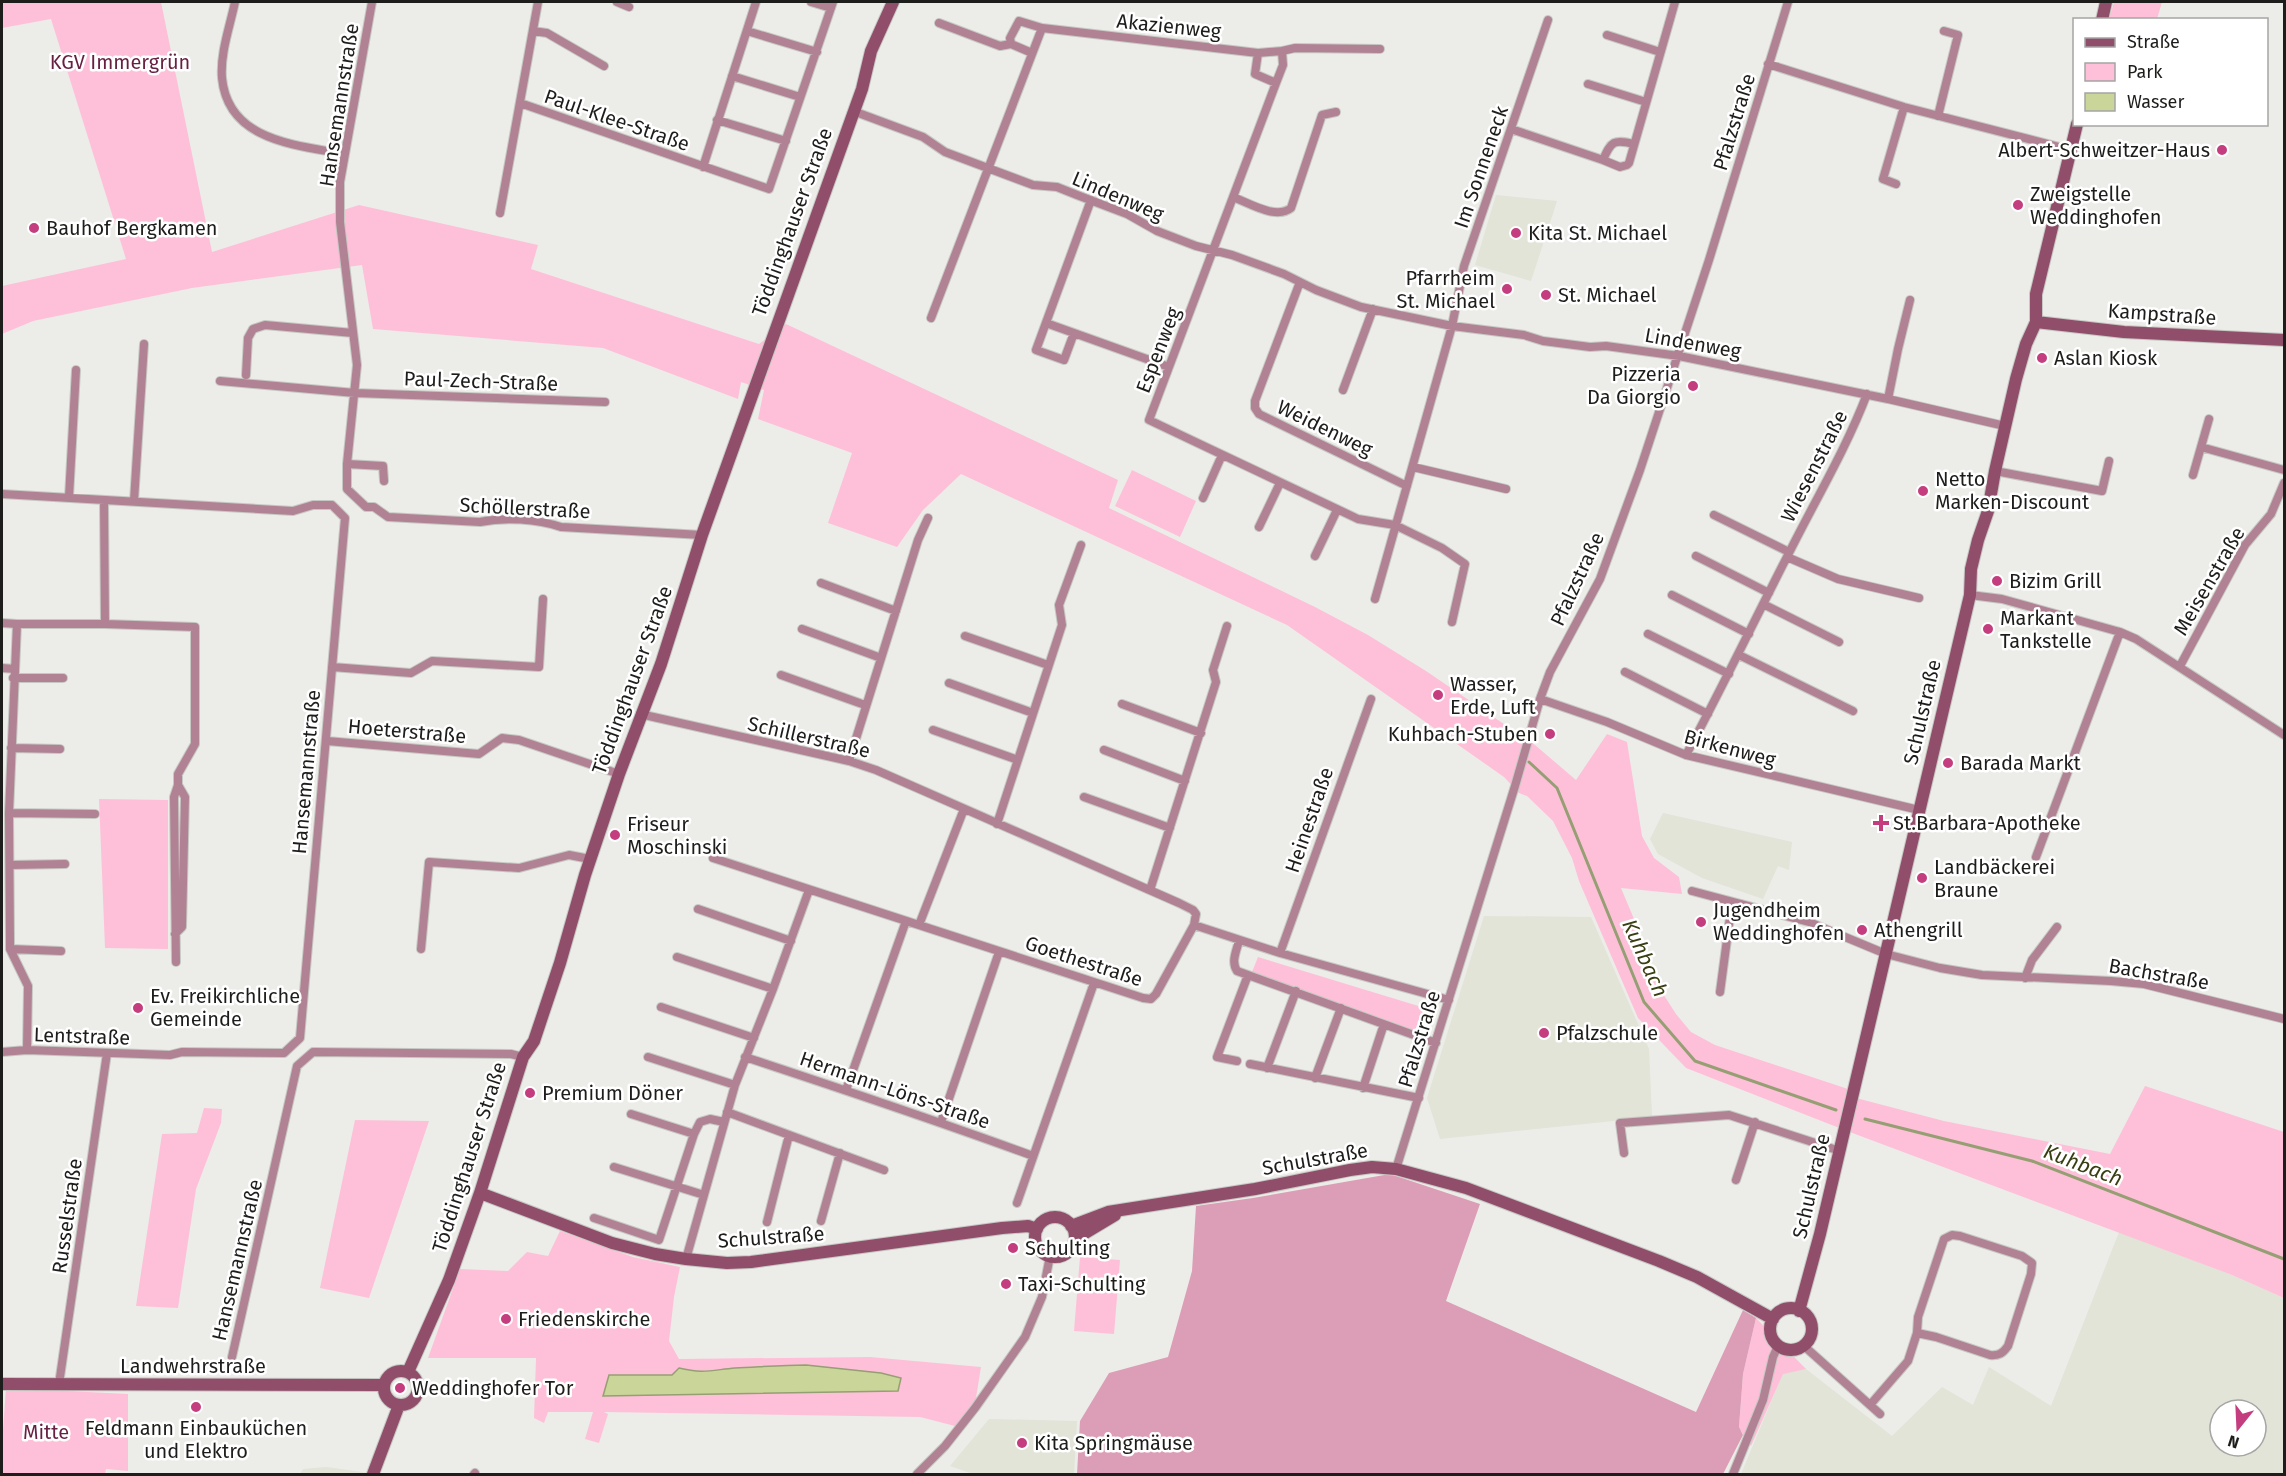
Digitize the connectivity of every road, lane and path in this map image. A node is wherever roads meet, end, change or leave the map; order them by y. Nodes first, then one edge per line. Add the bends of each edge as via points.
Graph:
1 (235, 2) edge
2 (372, 2) edge
3 (538, 2) edge
4 (617, 2) edge
5 (756, 2) edge
6 (811, 2) edge
7 (893, 2) edge
8 (1675, 2) edge
9 (1788, 2) edge
10 (2106, 2) edge
11 (832, 4) edge
12 (629, 7) dead end
13 (2102, 18) edge
14 (1548, 20) dead end
15 (939, 23) dead end
16 (1042, 28) junction
17 (533, 31) junction
18 (747, 31) junction
19 (1944, 31) dead end
20 (1607, 35) dead end
21 (1011, 44) junction
22 (1380, 49) dead end
23 (1282, 51) junction
24 (817, 52) junction
25 (1660, 52) junction
26 (1032, 53) junction
27 (1258, 53) junction
28 (1768, 64) junction
29 (604, 66) dead end
30 (732, 76) junction
31 (1276, 83) junction
32 (1588, 84) dead end
33 (800, 97) junction
34 (1646, 102) junction
35 (520, 104) junction
36 (1904, 107) junction
37 (853, 111) junction
38 (1336, 112) dead end
39 (1938, 116) junction
40 (717, 120) junction
41 (2076, 126) edge
42 (1511, 129) junction
43 (786, 141) junction
44 (1634, 144) junction
45 (2070, 150) junction
46 (344, 154) junction
47 (1603, 160) junction
48 (703, 167) junction
49 (987, 168) junction
50 (1896, 184) dead end
51 (1233, 197) junction
52 (1091, 200) junction
53 (500, 213) dead end
54 (1212, 250) junction
55 (1300, 282) junction
56 (1910, 300) dead end
57 (1373, 309) junction
58 (931, 318) dead end
59 (2036, 322) junction
60 (1046, 323) junction
61 (1452, 326) junction
62 (353, 333) junction
63 (1074, 333) junction
64 (2284, 340) edge
65 (144, 344) dead end
66 (1679, 356) junction
67 (1169, 367) junction
68 (76, 370) dead end
69 (246, 375) dead end
70 (220, 381) dead end
71 (1343, 390) dead end
72 (355, 393) junction
73 (1867, 394) junction
74 (1888, 399) junction
75 (605, 402) dead end
76 (2209, 418) dead end
77 (2005, 426) junction
78 (2200, 447) junction
79 (1222, 455) junction
80 (2109, 461) dead end
81 (347, 464) junction
82 (1413, 466) junction
83 (2284, 470) edge
84 (1995, 471) junction
85 (2193, 476) dead end
86 (384, 480) dead end
87 (1280, 483) junction
88 (2284, 483) edge
89 (1407, 486) junction
90 (1506, 489) dead end
91 (2, 494) edge
92 (69, 497) junction
93 (354, 497) joint
94 (1203, 498) dead end
95 (104, 500) junction
96 (134, 501) junction
97 (1337, 510) junction
98 (1714, 515) dead end
99 (928, 518) dead end
100 (1395, 525) junction
101 (1259, 527) dead end
102 (702, 535) junction
103 (1081, 545) dead end
104 (1788, 555) junction
105 (1316, 556) dead end
106 (1696, 556) dead end
107 (821, 583) dead end
108 (1769, 593) junction
109 (1672, 595) dead end
110 (1970, 595) junction
111 (1919, 598) dead end
112 (543, 599) dead end
113 (1375, 599) dead end
114 (1763, 604) junction
115 (896, 611) junction
116 (1452, 622) dead end
117 (2, 623) edge
118 (17, 624) junction
119 (105, 624) junction
120 (1227, 626) dead end
121 (802, 629) dead end
122 (2120, 632) junction
123 (1648, 634) dead end
124 (1749, 634) junction
125 (965, 636) dead end
126 (1839, 642) dead end
127 (1739, 655) junction
128 (881, 658) junction
129 (1048, 665) junction
130 (2180, 666) junction
131 (332, 667) junction
132 (2, 668) edge
133 (1625, 672) dead end
134 (14, 673) junction
135 (1729, 674) junction
136 (781, 675) dead end
137 (63, 678) dead end
138 (949, 683) dead end
139 (1371, 699) dead end
140 (1540, 699) junction
141 (1122, 704) dead end
142 (866, 705) junction
143 (1852, 711) dead end
144 (1033, 713) junction
145 (640, 714) junction
146 (1708, 714) junction
147 (933, 730) dead end
148 (1201, 733) junction
149 (2284, 735) edge
150 (327, 741) junction
151 (11, 748) junction
152 (60, 749) dead end
153 (1104, 750) dead end
154 (1686, 755) junction
155 (1018, 760) junction
156 (849, 761) junction
157 (619, 774) junction
158 (1185, 780) junction
159 (1084, 797) dead end
160 (964, 809) junction
161 (1918, 810) junction
162 (9, 813) junction
163 (95, 814) dead end
164 (997, 824) junction
165 (1170, 828) junction
166 (2036, 857) dead end
167 (713, 858) dead end
168 (590, 859) junction
169 (65, 864) dead end
170 (10, 865) junction
171 (809, 890) junction
172 (1150, 891) junction
173 (1692, 891) dead end
174 (1732, 902) junction
175 (698, 909) dead end
176 (906, 921) junction
177 (919, 925) junction
178 (1194, 925) junction
179 (2057, 927) dead end
180 (791, 941) junction
181 (1239, 941) junction
182 (10, 949) junction
183 (421, 949) dead end
184 (61, 951) dead end
185 (999, 952) junction
186 (1280, 953) junction
187 (1886, 954) junction
188 (677, 957) dead end
189 (176, 962) dead end
190 (1248, 975) junction
191 (2025, 978) junction
192 (1094, 983) junction
193 (773, 989) junction
194 (1296, 991) junction
195 (1720, 992) dead end
196 (1449, 1000) junction
197 (661, 1007) dead end
198 (1341, 1008) junction
199 (2284, 1019) edge
200 (1384, 1024) junction
201 (300, 1038) joint
202 (754, 1038) junction
203 (1436, 1043) junction
204 (27, 1050) junction
205 (2, 1052) edge
206 (107, 1053) junction
207 (523, 1057) junction
208 (648, 1057) dead end
209 (745, 1057) junction
210 (1237, 1061) dead end
211 (1250, 1064) dead end
212 (1267, 1068) junction
213 (1315, 1078) junction
214 (735, 1085) junction
215 (1363, 1088) junction
216 (846, 1090) junction
217 (1419, 1098) junction
218 (727, 1112) junction
219 (631, 1114) dead end
220 (724, 1122) junction
221 (941, 1122) junction
222 (1755, 1122) junction
223 (694, 1134) junction
224 (789, 1135) junction
225 (1840, 1151) junction
226 (840, 1153) junction
227 (1624, 1153) dead end
228 (1033, 1156) junction
229 (614, 1167) dead end
230 (1396, 1169) junction
231 (884, 1170) dead end
232 (1736, 1180) dead end
233 (677, 1188) junction
234 (480, 1193) junction
235 (704, 1195) junction
236 (1017, 1203) dead end
237 (1124, 1210) junction
238 (594, 1218) dead end
239 (821, 1221) dead end
240 (767, 1222) dead end
241 (1071, 1226) junction
242 (1037, 1229) junction
243 (1075, 1239) junction
244 (1050, 1256) junction
245 (686, 1259) junction
246 (1800, 1311) junction
247 (1773, 1319) junction
248 (1917, 1333) junction
249 (1778, 1346) junction
250 (1804, 1346) junction
251 (232, 1357) dead end
252 (408, 1372) junction
253 (2, 1384) edge
254 (60, 1384) junction
255 (384, 1385) junction
256 (399, 1405) junction
257 (1870, 1405) junction
258 (1880, 1414) dead end
259 (373, 1474) edge
260 (917, 1474) edge
261 (1733, 1474) edge

1 - 46 street via 222,79 235,112 268,138
2 - 46 street, Hansemannstraße
3 - 17 street
4 - 12 street
5 - 18 street
6 - 11 street
7 - 37 main road, Töddinghauser Straße via 871,51
8 - 25 street
9 - 28 street, Pfalzstraße
10 - 13 main road
11 - 24 street
14 - 42 street, Im Sonneneck
15 - 21 street via 1000,46
16 - 21 street, Akazienweg via 1019,21
16 - 26 street
16 - 27 street, Akazienweg
17 - 29 street via 547,33
17 - 35 street
18 - 24 street
18 - 30 street
19 - 39 street via 1958,34
20 - 25 street
21 - 26 street
22 - 23 street, Akazienweg
23 - 27 street, Akazienweg
23 - 31 street via 1283,65
24 - 33 street
25 - 34 street
26 - 49 street
27 - 31 street via 1256,74
28 - 36 street
28 - 66 street, Pfalzstraße
30 - 33 street
30 - 40 street
31 - 51 street
32 - 34 street
33 - 43 street
34 - 44 street
35 - 48 street, Paul-Klee-Straße
35 - 53 street
36 - 39 street
36 - 50 street via 1883,179
37 - 49 street, Lindenweg via 923,137 945,152
37 - 102 main road, Töddinghauser Straße
38 - 51 street via 1322,115 1291,208 1285,213
39 - 45 street
40 - 43 street
40 - 48 street
41 - 45 main road, Schulstraße
42 - 47 street
42 - 61 street, Im Sonneneck via 1464,266
43 - 48 street, Paul-Klee-Straße via 769,189
44 - 47 street via 1613,143
44 - 47 street via 1627,165 1620,167
45 - 59 main road, Schulstraße via 2036,294
46 - 62 street, Hansemannstraße via 340,222
49 - 52 street, Lindenweg
49 - 58 street
51 - 54 street
52 - 54 street, Lindenweg via 1157,231
52 - 60 street
54 - 55 street, Lindenweg
54 - 67 street, Espenweg
55 - 57 street, Lindenweg
55 - 89 street, Weidenweg via 1255,408 1259,414
56 - 74 street
57 - 61 street, Lindenweg
57 - 71 street
59 - 64 main road, Kampstraße via 2124,332
59 - 77 main road, Schulstraße via 2026,344
60 - 63 street
60 - 63 street via 1036,350 1055,357 1064,360
61 - 66 street, Lindenweg via 1579,346
61 - 82 street
62 - 69 street via 265,325 253,329 248,338
62 - 72 street, Hansemannstraße
63 - 67 street
65 - 96 street
66 - 73 street, Lindenweg
66 - 140 street, Pfalzstraße via 1600,579 1550,672
67 - 79 street, Espenweg via 1149,420
68 - 92 street
70 - 72 street
72 - 75 street, Paul-Zech-Straße
72 - 81 street, Hansemannstraße
73 - 74 street, Lindenweg
73 - 104 street, Wiesenstraße via 1854,428
74 - 77 street, Lindenweg
76 - 78 street
77 - 84 main road, Schulstraße
78 - 83 street
78 - 85 street
79 - 87 street, Espenweg
79 - 94 street
80 - 84 street via 2102,491
81 - 86 street via 383,466
81 - 93 street, Hansemannstraße via 347,489
82 - 89 street
82 - 90 street
84 - 110 main road, Schulstraße via 1971,569
87 - 97 street, Espenweg
87 - 101 street
88 - 130 street, Meisenstraße via 2271,514 2245,546
89 - 100 street
91 - 92 street
92 - 95 street
93 - 102 street, Schöllerstraße via 388,517 548,522 561,527
95 - 96 street
95 - 119 street
96 - 131 street, Hansemannstraße via 293,511 313,505 332,506 345,518
97 - 100 street, Espenweg via 1358,519
97 - 105 street
98 - 104 street, Wiesenstraße
99 - 115 street
100 - 113 street
100 - 116 street, Espenweg via 1465,564
102 - 145 main road, Töddinghauser Straße via 661,664
103 - 129 street via 1059,605 1062,625
104 - 108 street, Wiesenstraße
104 - 111 street via 1838,579
106 - 108 street
107 - 115 street
108 - 114 street, Wiesenstraße
109 - 124 street
110 - 122 street
110 - 161 main road, Schulstraße
112 - 131 street via 539,667 432,662 411,673
114 - 124 street, Wiesenstraße
114 - 126 street
115 - 128 street
117 - 118 street
118 - 119 street
118 - 134 street
119 - 189 street via 195,627 195,744 178,774 174,796
120 - 148 street via 1213,670 1216,682
121 - 128 street
122 - 130 street
122 - 166 street
123 - 135 street
124 - 127 street, Wiesenstraße
125 - 129 street
127 - 135 street, Wiesenstraße
127 - 143 street
128 - 142 street
129 - 144 street
130 - 149 street
131 - 150 street, Hansemannstraße
132 - 134 street
133 - 146 street
134 - 137 street
134 - 151 street
135 - 146 street, Wiesenstraße
136 - 142 street
138 - 144 street
139 - 186 street, Heinestraße
140 - 154 street, Birkenweg
140 - 196 street, Pfalzstraße
141 - 148 street
142 - 156 street
144 - 155 street
145 - 156 street, Schillerstraße
145 - 157 main road, Töddinghauser Straße
146 - 154 street, Wiesenstraße
147 - 155 street
148 - 158 street
150 - 157 street, Hoeterstraße via 479,754 502,738 519,740
150 - 201 street, Hansemannstraße
151 - 152 street
151 - 162 street
153 - 158 street
154 - 161 street, Birkenweg
155 - 164 street
156 - 160 street, Schillerstraße
157 - 168 main road, Töddinghauser Straße
158 - 165 street
159 - 165 street
160 - 164 street, Schillerstraße
160 - 177 street
161 - 187 main road, Schulstraße
162 - 163 street
162 - 170 street
164 - 172 street, Schillerstraße
165 - 172 street
167 - 171 street, Goethestraße
168 - 183 street via 569,855 519,868 429,862
168 - 207 main road, Töddinghauser Straße via 534,1041
169 - 170 street
170 - 182 street
171 - 176 street, Goethestraße
171 - 180 street
172 - 178 street, Schillerstraße via 1193,910
173 - 174 street, Bachstraße
174 - 187 street, Bachstraße via 1809,922
174 - 195 street
175 - 180 street
176 - 177 street, Goethestraße
176 - 216 street
177 - 185 street, Goethestraße
178 - 181 street
178 - 192 street, Goethestraße via 1151,999
179 - 191 street via 2032,960
180 - 193 street
181 - 186 street
181 - 190 street via 1234,966
182 - 184 street
182 - 204 street via 27,986
185 - 192 street, Goethestraße
185 - 221 street
186 - 196 street
187 - 191 street, Bachstraße via 1940,968
187 - 225 main road, Schulstraße
188 - 193 street
190 - 194 street
190 - 210 street via 1217,1057
191 - 199 street, Bachstraße via 2144,984
192 - 228 street
193 - 202 street
194 - 198 street
194 - 212 street
196 - 203 street, Pfalzstraße
197 - 202 street
198 - 200 street
198 - 213 street
200 - 203 street
200 - 215 street
201 - 206 street, Lentstraße via 284,1053
202 - 209 street
203 - 217 street, Pfalzstraße
204 - 205 street, Lentstraße
204 - 206 street, Lentstraße
206 - 254 street, Russelstraße
207 - 234 main road, Töddinghauser Straße
207 - 251 street, Hansemannstraße via 512,1053 313,1052 297,1065
208 - 214 street
209 - 214 street
209 - 216 street, Hermann-Löns-Straße
211 - 212 street
212 - 213 street
213 - 215 street
214 - 218 street
215 - 217 street
216 - 221 street, Hermann-Löns-Straße
217 - 230 street, Pfalzstraße
218 - 220 street
218 - 224 street
219 - 223 street
220 - 223 street via 705,1120
220 - 235 street
221 - 228 street, Hermann-Löns-Straße
222 - 225 street
222 - 227 street via 1729,1114 1620,1123
222 - 232 street
223 - 233 street
224 - 226 street
224 - 240 street
225 - 246 main road, Schulstraße
226 - 231 street
226 - 239 street
228 - 236 street
229 - 233 street
230 - 237 main road, Schulstraße via 1350,1170 1255,1190
230 - 247 main road, Schulstraße via 1466,1188 1659,1261 1705,1281
233 - 235 street
233 - 238 street via 659,1240
234 - 245 main road, Schulstraße via 612,1243
234 - 252 main road, Töddinghauser Straße via 449,1280
235 - 245 street
237 - 241 main road, Schulstraße via 1097,1215
237 - 243 main road, Schulstraße
241 - 242 main road via 1062,1219 1051,1218
241 - 243 main road
242 - 244 main road via 1036,1243
242 - 245 main road, Schulstraße via 1002,1228 774,1260 727,1263
243 - 244 main road via 1069,1251
244 - 260 street via 1042,1297 1025,1338 945,1446
246 - 247 main road via 1782,1311
246 - 250 main road via 1811,1324
247 - 249 main road via 1770,1330
248 - 248 street via 1918,1317 1944,1239 1960,1236 2022,1256 2032,1263 2004,1352 1990,1355
248 - 257 street via 1908,1361
249 - 250 main road via 1790,1350
249 - 261 street via 1763,1400
250 - 257 street
252 - 255 main road via 395,1371
252 - 256 main road via 417,1382 418,1391 413,1400
253 - 254 main road, Landwehrstraße
254 - 255 main road, Landwehrstraße
255 - 256 main road via 387,1398
256 - 259 main road
257 - 258 street

